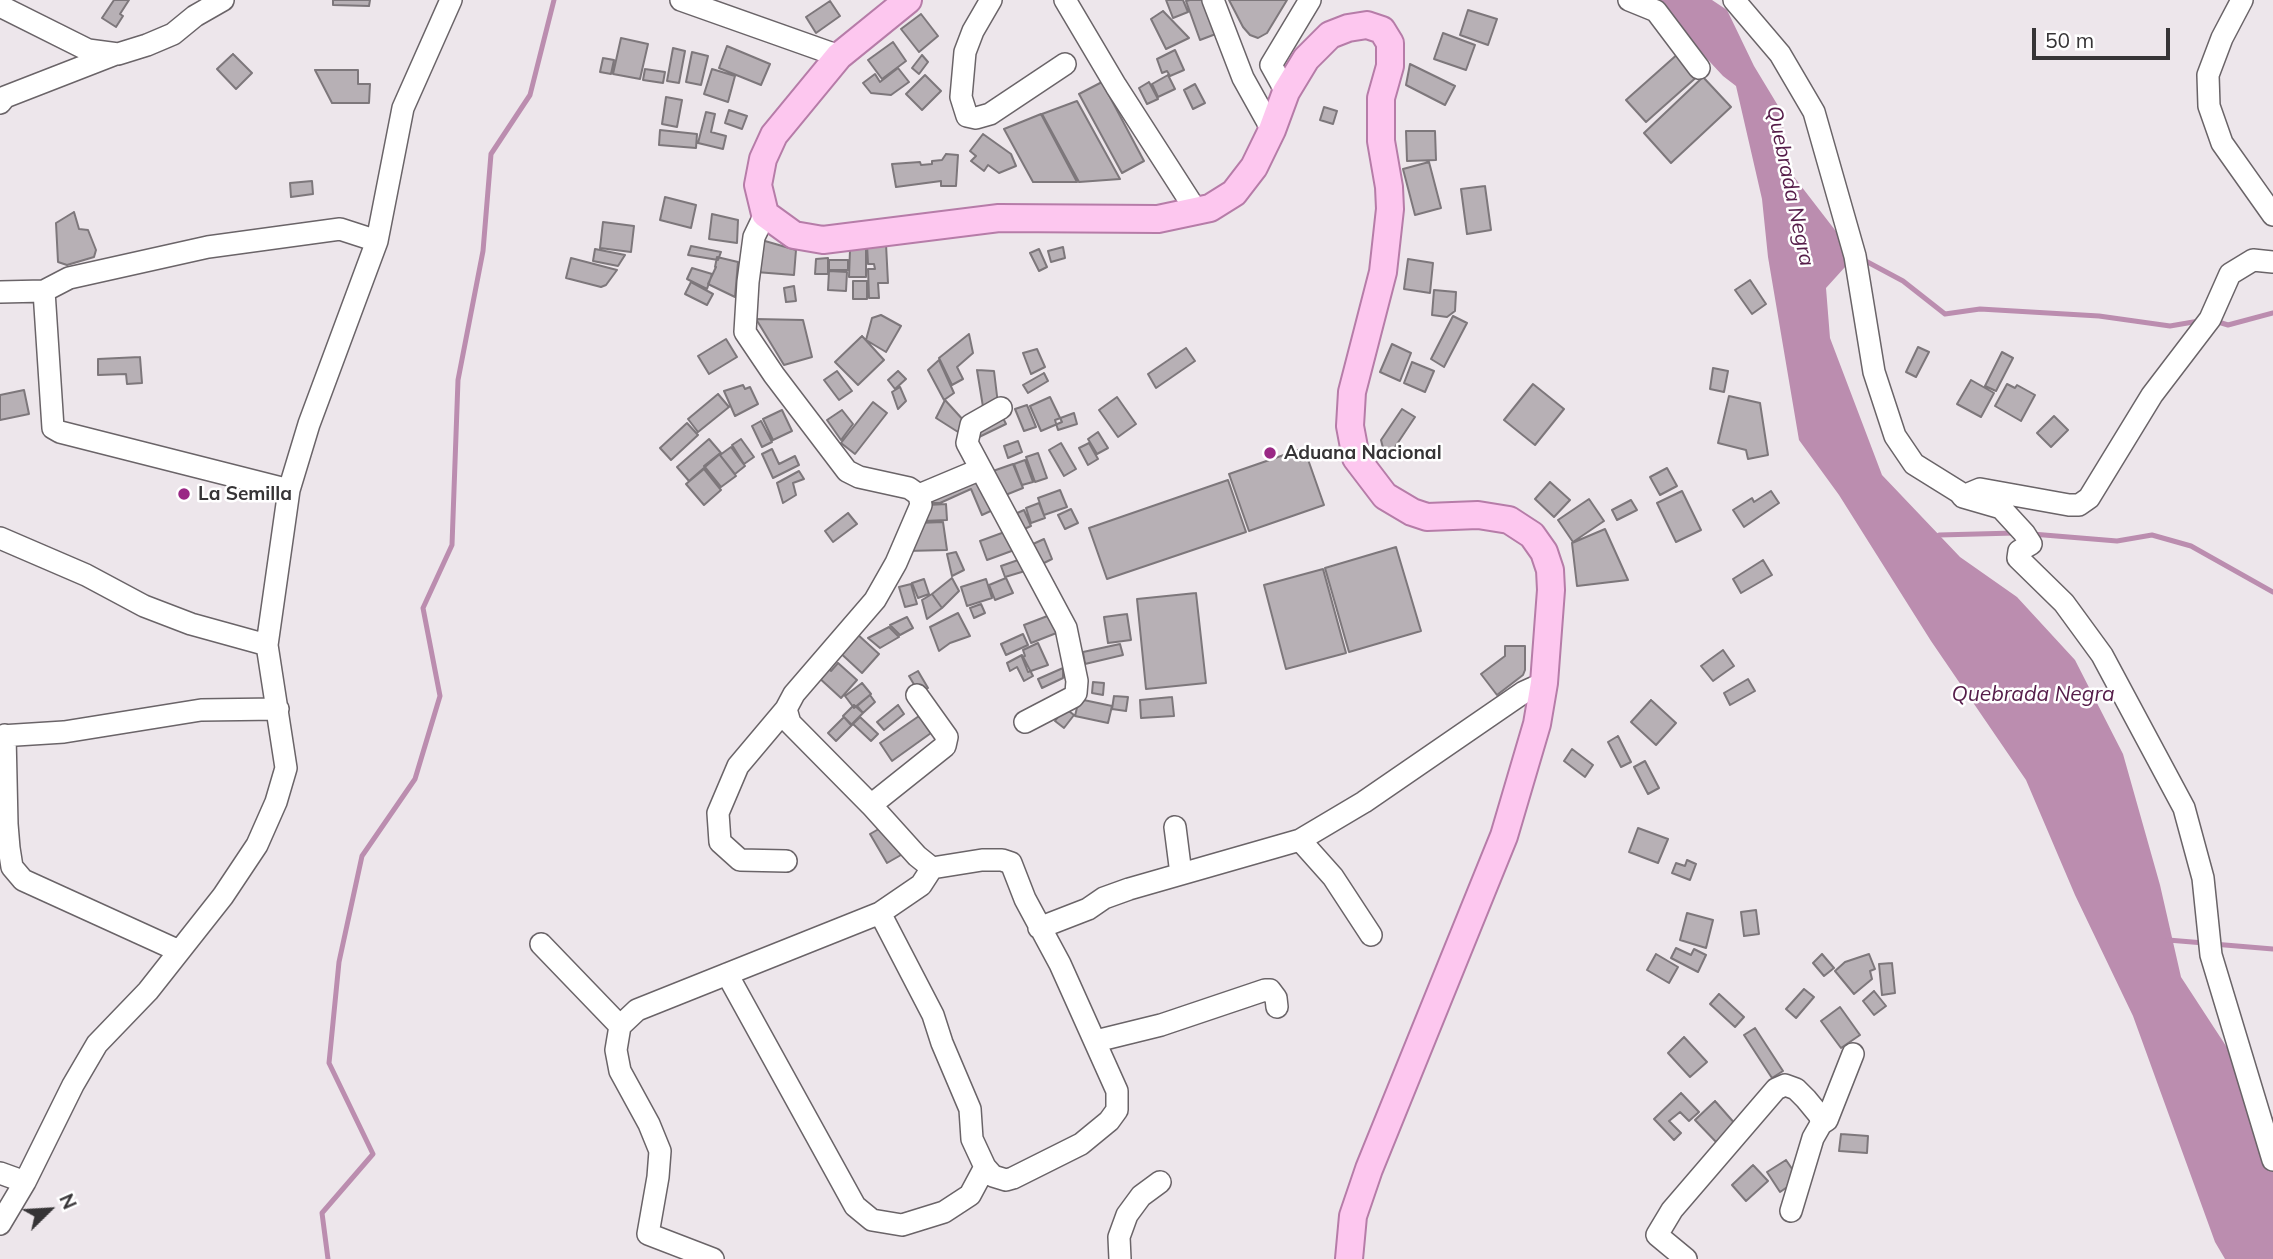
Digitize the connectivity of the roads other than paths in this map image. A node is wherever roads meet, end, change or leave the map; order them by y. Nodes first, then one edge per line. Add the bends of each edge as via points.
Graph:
1 (223, 0) edge
2 (452, 0) edge
3 (681, 0) edge
4 (908, 0) edge
5 (991, 0) edge
6 (1065, 0) edge
7 (1213, 0) edge
8 (1310, 0) edge
9 (1629, 0) edge
10 (1734, 0) edge
11 (2242, 0) edge
12 (0, 6) edge
13 (118, 54) junction
14 (839, 56) junction
15 (1065, 64) dead end
16 (1699, 68) dead end
17 (1286, 92) junction
18 (0, 103) edge
19 (1272, 130) junction
20 (1197, 212) junction
21 (765, 214) junction
22 (2273, 215) edge
23 (377, 241) junction
24 (2273, 262) edge
25 (44, 291) junction
26 (0, 292) edge
27 (1001, 408) dead end
28 (981, 469) junction
29 (289, 489) junction
30 (919, 495) junction
31 (1963, 497) junction
32 (0, 538) edge
33 (267, 645) junction
34 (1544, 683) junction
35 (916, 695) dead end
36 (278, 709) junction
37 (786, 709) junction
38 (1025, 722) dead end
39 (2, 735) edge
40 (871, 805) junction
41 (1175, 827) dead end
42 (1300, 840) junction
43 (786, 861) dead end
44 (932, 868) junction
45 (1181, 874) junction
46 (880, 913) junction
47 (1039, 928) junction
48 (1371, 935) dead end
49 (541, 944) dead end
50 (179, 951) junction
51 (727, 974) junction
52 (1277, 1007) dead end
53 (620, 1026) junction
54 (1096, 1041) junction
55 (1853, 1054) dead end
56 (1821, 1124) junction
57 (2273, 1160) edge
58 (985, 1167) junction
59 (0, 1173) edge
60 (24, 1182) junction
61 (1160, 1182) dead end
62 (1791, 1211) dead end
63 (0, 1224) edge
64 (713, 1259) edge
65 (1119, 1259) edge
66 (1349, 1259) edge
67 (1686, 1259) edge

1 - 13 street via 173,34
2 - 23 street via 403,108
3 - 14 street
4 - 14 main road
5 - 15 street via 965,52 961,97 967,116 990,114
6 - 20 street
7 - 19 street via 1243,78
8 - 17 street via 1271,65
9 - 16 street via 1656,11
10 - 31 street via 1780,54 1814,112 1855,256 1874,372 1895,436 1914,464
11 - 22 street via 2208,75 2209,106 2222,143
12 - 13 street via 88,50
13 - 18 street via 5,97
14 - 21 main road via 774,135 758,185
17 - 19 main road
17 - 34 main road via 1306,59 1330,34 1367,25 1382,30 1390,43 1390,66 1381,99 1390,209 1383,272 1352,392 1350,426 1356,458 1385,496 1412,512 1427,517 1478,515 1509,520 1532,535 1550,570
19 - 20 main road via 1254,167 1234,192
20 - 21 main road via 1158,219 999,218 823,240 794,235
21 - 30 street via 754,237 745,332 847,471
23 - 25 street via 340,229 208,247 69,278
23 - 29 street
24 - 31 street via 2253,260 2230,274 2210,319 2152,395 2089,498 2069,505 1980,489
25 - 26 street
25 - 29 street via 53,428
27 - 28 street via 971,425 967,443
28 - 30 street
28 - 38 street via 1066,628 1074,661 1077,688 1073,697
29 - 33 street
30 - 37 street via 918,515 875,600
31 - 57 street via 2001,508 2024,533 2031,544 2019,551 2018,558 2064,603 2102,655 2184,808 2203,878 2211,955
32 - 33 street via 144,606
33 - 36 street
34 - 42 street
34 - 66 main road via 1537,724 1504,835 1369,1169 1353,1216
35 - 40 street via 947,737 945,746
36 - 39 street via 201,710 64,732
36 - 50 street via 286,768 276,802 257,845
37 - 40 street via 790,723
37 - 43 street via 738,766 718,813 720,842 740,860
39 - 50 street via 12,867 23,880
40 - 44 street
41 - 45 street
42 - 45 street
42 - 48 street via 1333,877
44 - 46 street via 921,885
44 - 47 street via 982,860 1011,863
45 - 47 street via 1104,898
46 - 51 street
46 - 58 street via 933,1015 970,1108 972,1139
47 - 54 street
49 - 53 street
50 - 60 street via 97,1044
51 - 53 street via 637,1010
51 - 58 street via 855,1206 872,1220 902,1225 943,1212 970,1195
52 - 54 street via 1276,998 1265,990
53 - 64 street via 616,1050 620,1071 660,1151 648,1234
54 - 58 street via 1117,1091 1117,1110 1109,1121 1081,1144 1013,1178 999,1179
55 - 56 street via 1827,1120
56 - 62 street
56 - 67 street via 1820,1116 1796,1089 1785,1085 1776,1089 1672,1210 1657,1235
59 - 60 street
60 - 63 street
61 - 65 street via 1140,1196 1126,1214

